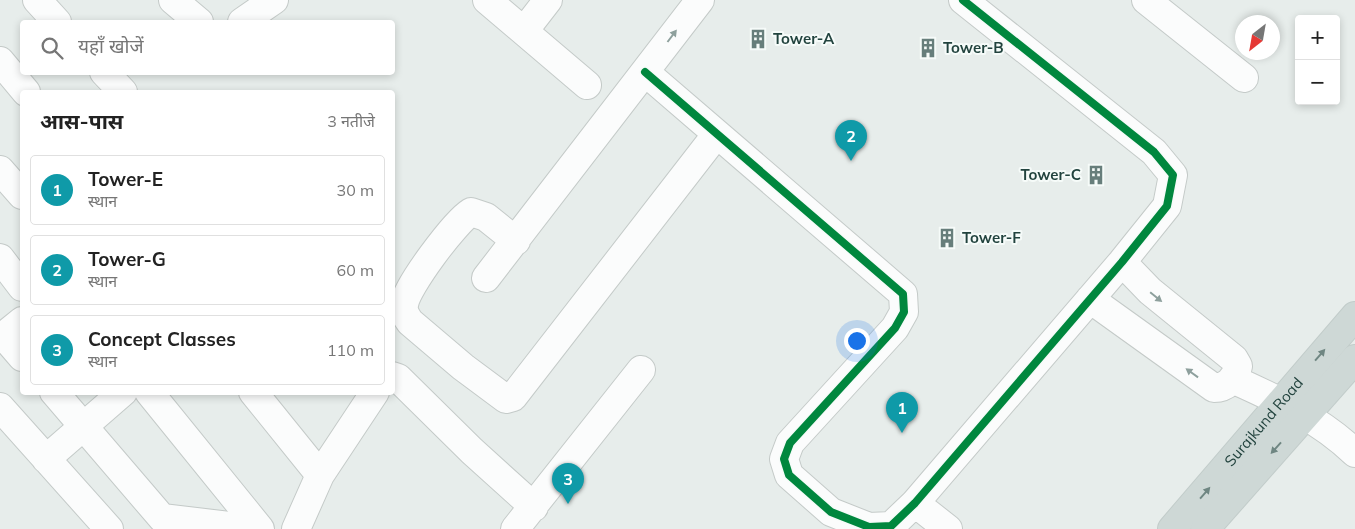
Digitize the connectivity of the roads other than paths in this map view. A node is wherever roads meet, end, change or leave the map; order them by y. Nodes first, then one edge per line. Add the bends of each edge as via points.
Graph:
1 (37, 0) edge
2 (173, 0) edge
3 (274, 0) edge
4 (487, 0) edge
5 (548, 0) edge
6 (700, 0) edge
7 (963, 0) edge
8 (1146, 0) edge
9 (55, 20) edge
10 (197, 20) edge
11 (245, 20) edge
12 (524, 31) junction
13 (645, 72) junction
14 (107, 75) edge
15 (1244, 78) dead end
16 (587, 85) dead end
17 (121, 90) edge
18 (716, 135) junction
19 (0, 170) edge
20 (20, 193) edge
21 (516, 241) junction
22 (0, 258) edge
23 (1122, 262) junction
24 (486, 278) dead end
25 (20, 284) edge
26 (1090, 299) junction
27 (1355, 316) edge
28 (9, 332) edge
29 (20, 353) edge
30 (1355, 359) edge
31 (641, 370) dead end
32 (395, 377) edge
33 (1232, 380) junction
34 (57, 395) edge
35 (120, 395) edge
36 (151, 395) edge
37 (255, 395) edge
38 (371, 395) edge
39 (1280, 401) junction
40 (0, 407) edge
41 (1304, 417) junction
42 (84, 427) junction
43 (1355, 453) edge
44 (46, 459) junction
45 (320, 476) junction
46 (915, 503) junction
47 (534, 506) junction
48 (110, 529) edge
49 (256, 529) edge
50 (260, 529) edge
51 (296, 529) edge
52 (515, 529) edge
53 (948, 529) edge
54 (1172, 529) edge
55 (1205, 529) edge

1 - 9 street
2 - 10 street
3 - 11 street
4 - 12 street
5 - 12 street
13 -> 6 street
7 - 23 street via 1154,152 1173,176 1167,206
8 - 15 street
12 - 16 street
13 - 18 street
13 - 21 street
14 - 17 street
18 - 21 street via 513,397 506,399 463,368 410,322 404,314 404,303 411,287 449,234 461,218 471,212 486,217
18 - 46 street via 903,294 904,312 894,328 790,443 784,460 789,475 830,512 869,527 891,526
19 - 20 street
21 - 24 street
22 - 25 street
23 - 26 street
23 -> 33 street via 1150,291 1234,359 1238,366
33 -> 26 street via 1214,388
26 - 46 street
39 -> 27 main road, Surajkund Road
28 - 29 street
30 - 41 main road, Surajkund Road
31 - 47 street
32 - 47 street
33 - 39 street
34 - 42 street
35 - 42 street
36 - 50 street
37 - 45 street
38 - 45 street
39 - 41 street
54 -> 39 main road, Surajkund Road
40 - 44 street
41 - 43 street via 1334,434
41 -> 55 main road, Surajkund Road
42 - 44 street
42 - 49 street via 164,520
44 - 48 street
45 - 51 street
46 - 53 street
47 - 52 street

